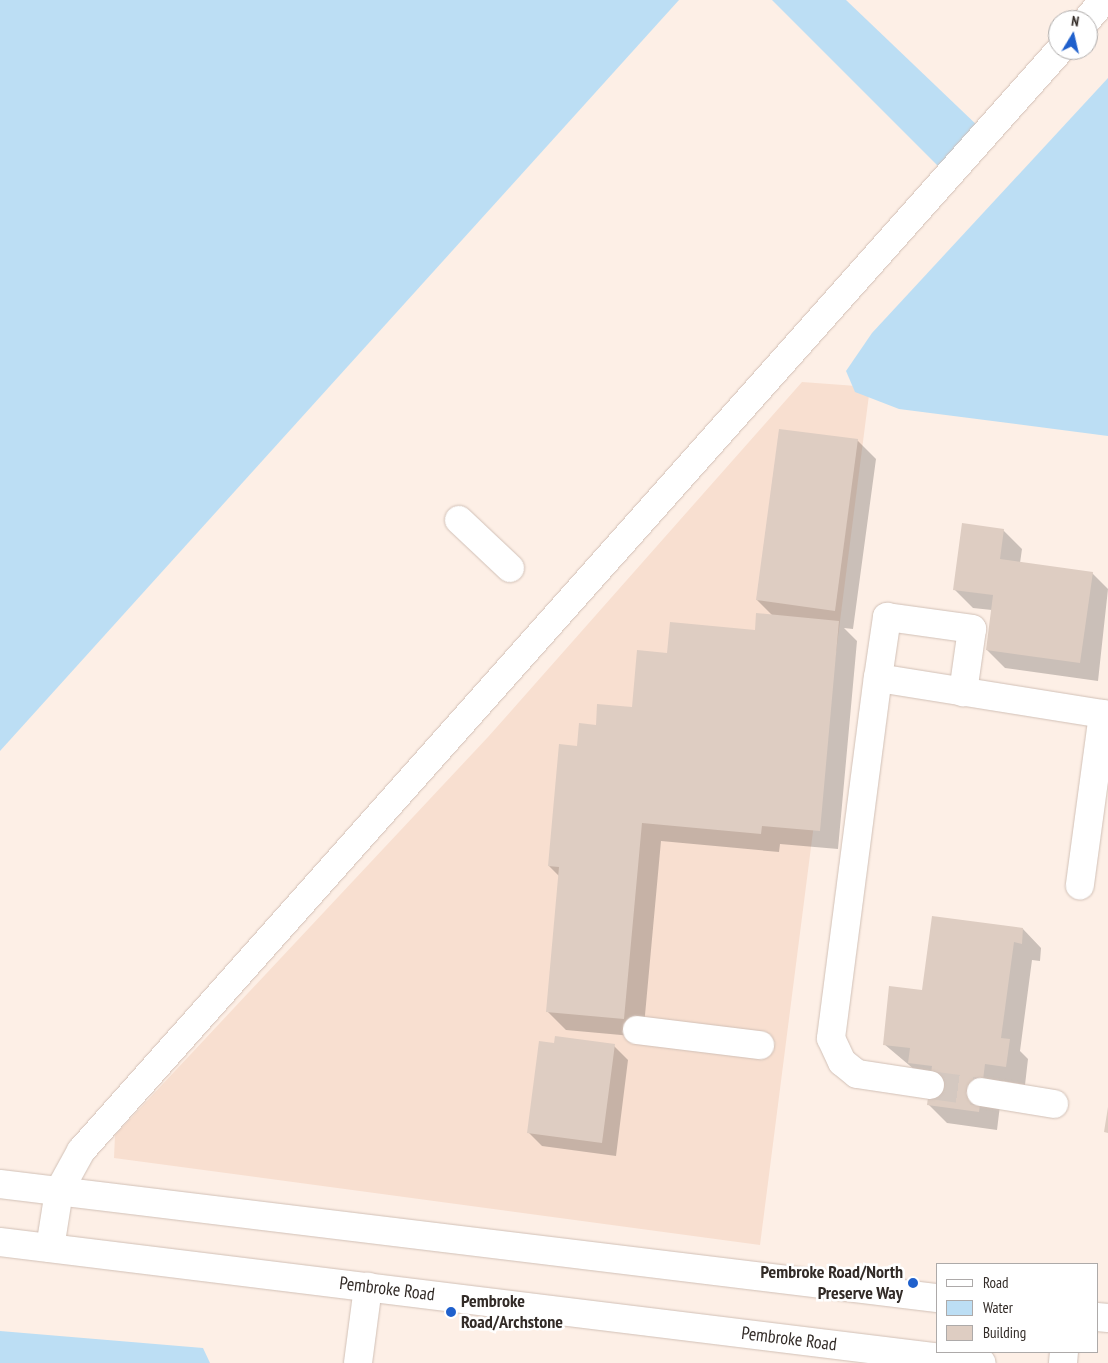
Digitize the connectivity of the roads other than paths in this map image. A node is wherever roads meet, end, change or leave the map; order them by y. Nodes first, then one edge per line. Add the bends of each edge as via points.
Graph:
1 (1104, 0) edge
2 (1095, 10) edge
3 (1051, 60) edge
4 (459, 520) dead end
5 (510, 568) dead end
6 (878, 678) junction
7 (963, 692) junction
8 (1080, 885) dead end
9 (637, 1030) dead end
10 (760, 1045) dead end
11 (930, 1085) tunnel mouth
12 (981, 1092) tunnel mouth
13 (1054, 1104) dead end
14 (0, 1184) edge
15 (59, 1191) junction
16 (0, 1242) edge
17 (50, 1248) junction
18 (368, 1287) junction
19 (936, 1298) edge
20 (358, 1363) edge
21 (982, 1363) edge

1 - 2 main road
3 - 15 main road via 81,1151
4 - 5 main road
6 - 7 main road
6 - 7 main road via 887,617 972,629
6 - 11 main road via 831,1038 842,1062 857,1074
7 - 8 main road via 1103,714
9 - 10 main road
12 - 13 main road
14 - 15 main road
15 - 17 main road
15 - 19 main road
16 - 17 main road, Pembroke Road
17 - 18 main road, Pembroke Road
18 - 20 main road
18 - 21 main road, Pembroke Road

